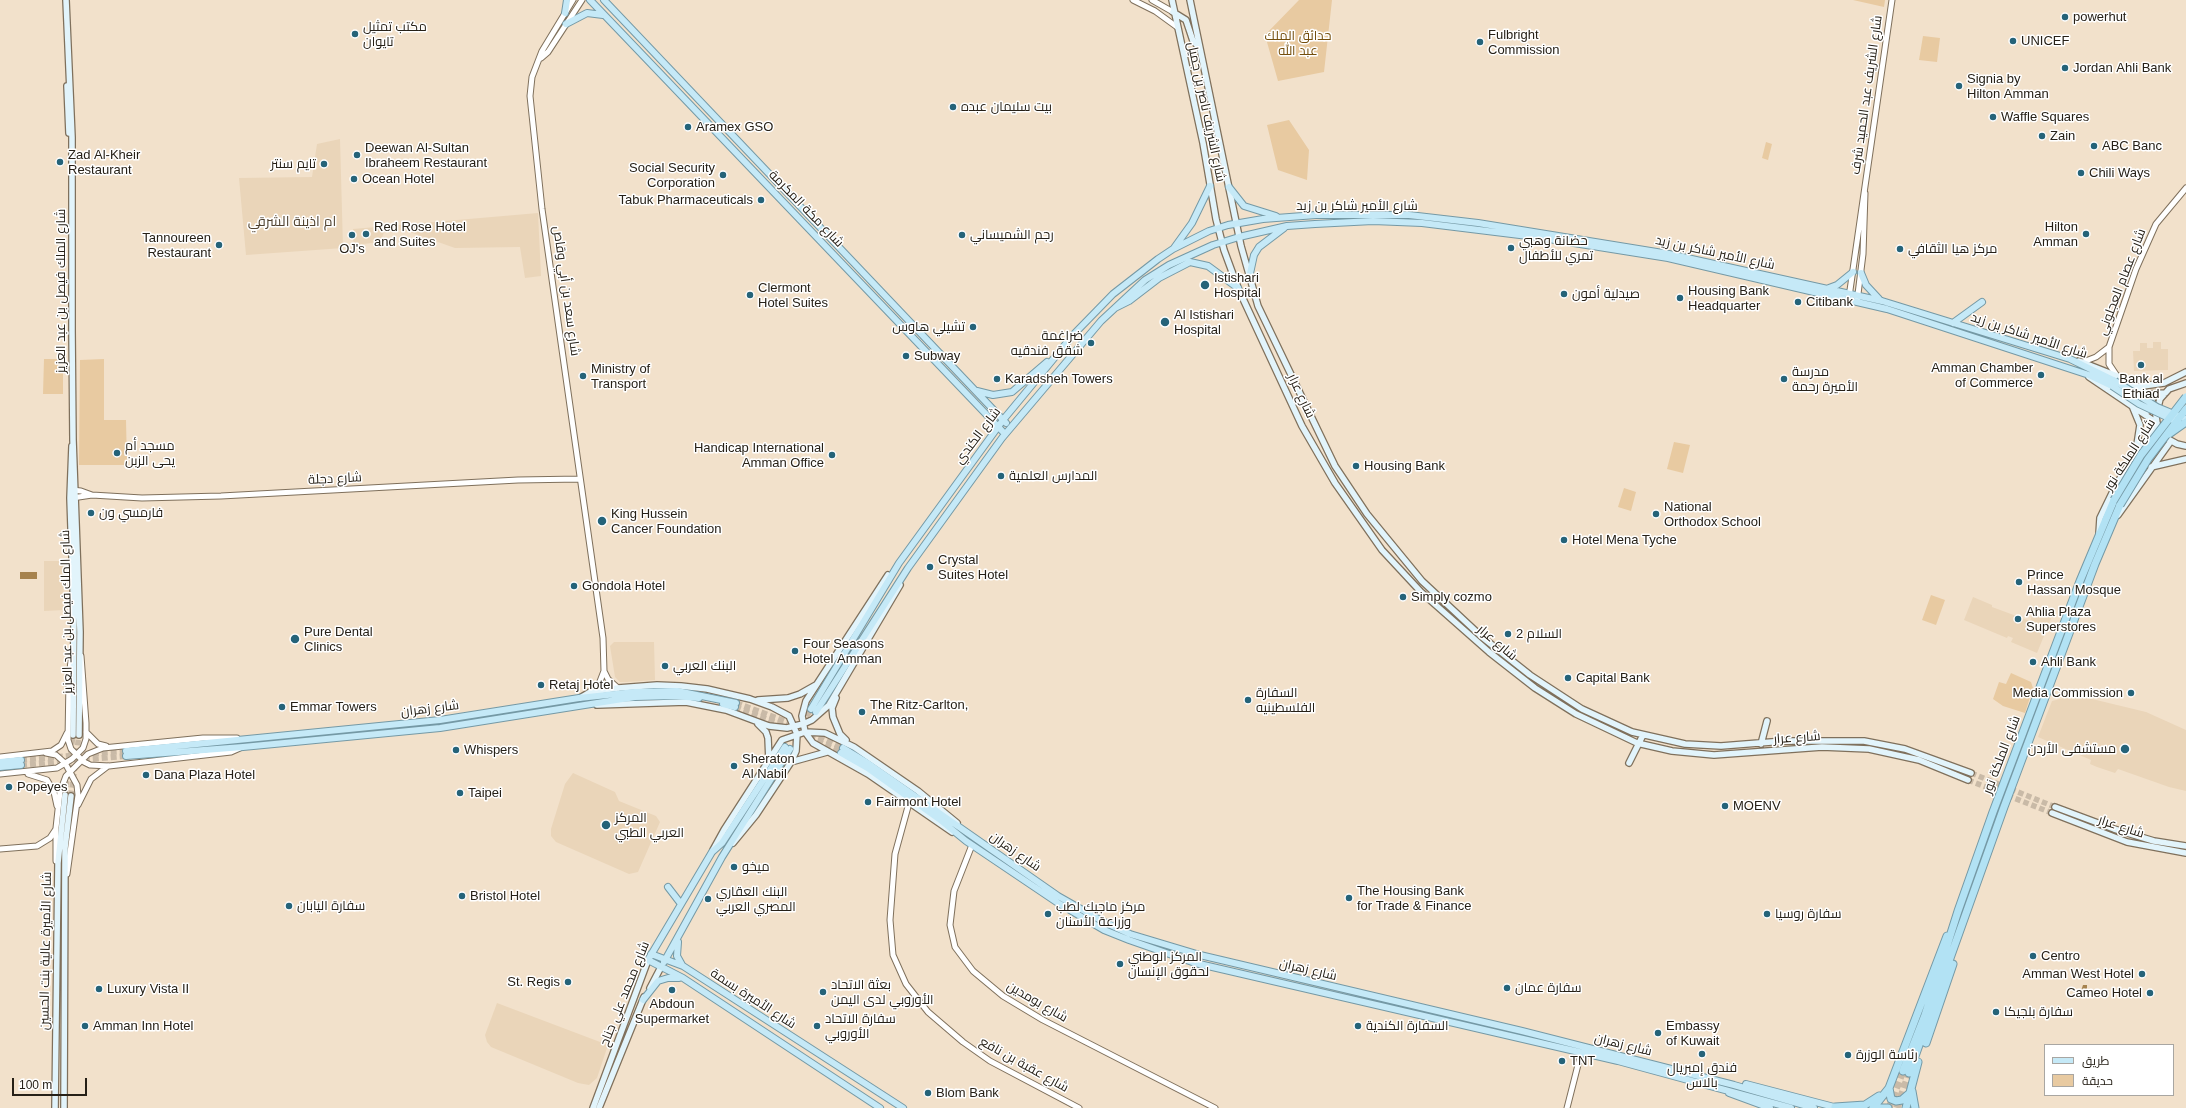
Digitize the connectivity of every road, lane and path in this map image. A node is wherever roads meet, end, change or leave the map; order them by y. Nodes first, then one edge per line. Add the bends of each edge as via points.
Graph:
1 (66, 0) edge
2 (567, 0) edge
3 (573, 0) edge
4 (582, 0) edge
5 (590, 0) edge
6 (604, 0) edge
7 (1133, 0) edge
8 (1152, 0) edge
9 (1172, 0) edge
10 (1190, 0) edge
11 (1892, 0) edge
12 (1173, 12) junction
13 (565, 13) junction
14 (604, 15) junction
15 (566, 24) junction
16 (1176, 27) junction
17 (1198, 46) junction
18 (541, 58) junction
19 (1210, 186) junction
20 (1229, 187) junction
21 (2186, 188) edge
22 (1865, 193) junction
23 (1284, 218) junction
24 (1236, 224) junction
25 (1287, 226) junction
26 (1218, 228) junction
27 (1239, 237) junction
28 (1222, 241) junction
29 (1173, 249) junction
30 (1853, 272) junction
31 (1861, 273) junction
32 (1249, 278) junction
33 (1238, 288) junction
34 (1828, 288) junction
35 (1849, 297) junction
36 (1857, 299) junction
37 (1882, 301) junction
38 (1982, 302) dead end
39 (1114, 308) junction
40 (1953, 323) junction
41 (2109, 347) junction
42 (1060, 350) junction
43 (2070, 359) junction
44 (2083, 362) junction
45 (2073, 369) junction
46 (2186, 372) edge
47 (2115, 381) junction
48 (2186, 383) edge
49 (2136, 387) junction
50 (975, 390) junction
51 (2165, 393) junction
52 (2148, 394) junction
53 (2186, 397) edge
54 (2135, 409) junction
55 (2186, 409) edge
56 (1003, 420) junction
57 (2186, 422) edge
58 (2157, 424) junction
59 (1010, 427) junction
60 (998, 428) junction
61 (1005, 434) junction
62 (2162, 439) junction
63 (2171, 441) junction
64 (2186, 446) edge
65 (2136, 452) junction
66 (2186, 459) edge
67 (2153, 465) junction
68 (580, 479) junction
69 (73, 490) junction
70 (92, 495) junction
71 (73, 498) junction
72 (2117, 503) junction
73 (2110, 525) junction
74 (2099, 534) junction
75 (899, 563) junction
76 (908, 568) junction
77 (80, 651) junction
78 (604, 670) junction
79 (820, 683) junction
80 (618, 688) junction
81 (839, 688) junction
82 (590, 692) junction
83 (579, 698) junction
84 (750, 699) junction
85 (580, 705) junction
86 (750, 718) junction
87 (1767, 721) dead end
88 (804, 724) junction
89 (794, 727) junction
90 (86, 732) junction
91 (805, 732) junction
92 (73, 734) junction
93 (797, 734) junction
94 (1643, 735) junction
95 (248, 740) junction
96 (1637, 743) junction
97 (1762, 743) junction
98 (113, 747) junction
99 (243, 747) junction
100 (854, 747) junction
101 (827, 752) junction
102 (1757, 752) junction
103 (46, 753) junction
104 (76, 756) junction
105 (0, 757) edge
106 (81, 760) junction
107 (0, 762) edge
108 (769, 762) junction
109 (791, 762) junction
110 (1629, 762) dead end
111 (65, 763) junction
112 (109, 766) junction
113 (0, 767) edge
114 (70, 771) junction
115 (21, 773) junction
116 (1971, 773) tunnel mouth
117 (0, 774) edge
118 (1968, 780) tunnel mouth
119 (909, 803) junction
120 (2055, 807) tunnel mouth
121 (76, 808) junction
122 (58, 811) junction
123 (2052, 813) tunnel mouth
124 (56, 828) junction
125 (965, 830) junction
126 (966, 841) junction
127 (972, 845) junction
128 (2186, 846) edge
129 (0, 849) edge
130 (712, 852) junction
131 (2186, 853) edge
132 (722, 857) junction
133 (668, 887) dead end
134 (65, 897) junction
135 (58, 898) junction
136 (681, 904) junction
137 (1952, 930) junction
138 (680, 936) junction
139 (1958, 938) junction
140 (649, 957) junction
141 (667, 959) junction
142 (683, 966) junction
143 (661, 967) junction
144 (683, 978) junction
145 (643, 1000) junction
146 (1581, 1053) junction
147 (1893, 1079) junction
148 (1734, 1085) junction
149 (1889, 1088) junction
150 (1725, 1090) junction
151 (1910, 1090) junction
152 (1837, 1107) edge
153 (55, 1108) edge
154 (64, 1108) edge
155 (593, 1108) edge
156 (599, 1108) edge
157 (880, 1108) edge
158 (902, 1108) edge
159 (1078, 1108) edge
160 (1215, 1108) edge
161 (1567, 1108) edge
162 (1770, 1108) edge
163 (1791, 1108) edge
164 (1814, 1108) edge
165 (1874, 1108) edge
166 (1888, 1108) edge
167 (1906, 1108) edge
168 (1915, 1108) edge

1 - 69 main road, شارع الملك فيصل بن عبد العزيز via 69,80 67,104 71,141
2 - 13 main road
3 - 13 street, شارع سعد بن أبي وقاص
4 - 15 street, شارع سعد بن أبي وقاص
5 - 14 main road, شارع مكة المكرمة
6 - 50 main road, شارع مكة المكرمة
7 - 16 street via 1155,11
8 - 12 street
9 - 12 main road, شارع الشريف ناصر بن جميل
10 - 17 main road, شارع الشريف ناصر بن جميل
11 - 22 street, شارع الشريف عبد الحميد شرف
12 - 16 main road, شارع الشريف ناصر بن جميل
12 - 17 main road via 1186,20 1193,41
13 - 18 street, شارع سعد بن أبي وقاص via 542,51
14 - 15 main road via 587,13
14 - 60 main road, شارع مكة المكرمة
15 - 18 street, شارع سعد بن أبي وقاص via 548,52
16 - 19 main road, شارع الشريف ناصر بن جميل
17 - 20 main road, شارع الشريف ناصر بن جميل
18 - 68 street, شارع سعد بن أبي وقاص via 531,85 531,105 542,209 568,378
19 - 26 main road, شارع الشريف ناصر بن جميل
19 - 29 main road via 1192,223
20 - 23 main road via 1244,206
20 - 24 main road, شارع الشريف ناصر بن جميل
21 - 41 street, شارع عصام العجلوني via 2154,229 2136,268
22 - 30 street, شارع الشريف عبد الحميد شرف via 1862,198
22 - 31 street, شارع الشريف عبد الحميد شرف
23 - 24 main road, شارع الأمير شاكر بن زيد
23 - 34 main road, شارع الأمير شاكر بن زيد via 1382,214 1478,222 1669,254
24 - 26 main road, شارع الأمير شاكر بن زيد
24 - 27 main road, شارع عرار
25 - 27 main road, شارع الأمير شاكر بن زيد
25 - 32 main road via 1259,247 1254,255
25 - 35 main road, شارع الأمير شاكر بن زيد via 1373,221 1422,223 1523,235 1668,258
26 - 28 main road, شارع عرار
26 - 29 main road, شارع الكندي
27 - 28 main road, شارع الأمير شاكر بن زيد
27 - 32 main road, شارع عرار
28 - 33 main road, شارع عرار
28 - 39 main road, شارع الكندي via 1169,265 1145,280
29 - 42 main road, شارع الكندي via 1112,294
30 - 34 main road via 1837,285
30 - 35 street, شارع الشريف عبد الحميد شرف
31 - 36 street, شارع الشريف عبد الحميد شرف
31 - 37 main road via 1866,285
32 - 94 main road, شارع عرار via 1258,306 1335,466 1367,514 1407,564 1482,637 1530,675 1582,709
33 - 39 main road via 1208,266 1190,262 1159,278 1129,301
33 - 96 main road, شارع عرار via 1306,432 1335,483 1382,550 1434,605 1528,683 1576,714
34 - 35 main road, شارع الأمير شاكر بن زيد
35 - 36 main road, شارع الأمير شاكر بن زيد
36 - 37 main road, شارع الأمير شاكر بن زيد
36 - 45 main road, شارع الأمير شاكر بن زيد
37 - 40 main road, شارع الأمير شاكر بن زيد
38 - 40 main road
39 - 59 main road, شارع الكندي
40 - 43 main road, شارع الأمير شاكر بن زيد
41 - 44 street, شارع عصام العجلوني via 2096,357
41 - 47 street, شارع عصام العجلوني via 2109,364
42 - 50 main road via 1012,392 993,395
42 - 56 main road, شارع الكندي
43 - 44 main road
43 - 47 main road, شارع الأمير شاكر بن زيد
44 - 47 main road
45 - 47 main road, شارع الأمير شاكر بن زيد
45 - 54 main road
46 - 49 main road via 2164,383
47 - 49 main road
47 - 57 main road, شارع الأمير شاكر بن زيد, bridge via 2156,413
48 - 51 main road via 2174,386
49 - 52 main road
50 - 56 main road, شارع مكة المكرمة
51 - 52 main road
51 - 58 main road via 2156,407
52 - 54 main road via 2153,402 2150,409 2144,412
53 - 72 highway, شارع الملكة نور, bridge via 2142,455
54 - 58 main road
54 - 65 main road via 2140,425
55 - 62 highway, شارع الملكة نور, bridge
56 - 59 main road, شارع مكة المكرمة
56 - 60 main road, شارع الكندي
57 - 62 highway, bridge
58 - 63 main road via 2163,435
58 - 65 main road
59 - 61 main road, شارع الكندي
60 - 61 main road, شارع مكة المكرمة
60 - 75 main road, شارع الكندي
61 - 76 main road, شارع الكندي
62 - 72 highway, شارع الملكة نور, bridge
63 - 64 main road
63 - 67 main road
65 - 67 main road via 2150,447 2155,449 2157,456
65 - 74 main road via 2100,518
66 - 67 main road
67 - 73 main road
68 - 70 street, شارع دجلة via 190,497 135,498
68 - 78 street, شارع سعد بن أبي وقاص via 599,606
69 - 70 street, شارع دجلة
69 - 71 main road, شارع الملك فيصل بن عبد العزيز
70 - 71 street, شارع دجلة
71 - 77 main road, شارع الملك فيصل بن عبد العزيز
71 - 92 main road, شارع الملك فيصل بن عبد العزيز
72 - 73 highway, شارع الملكة نور
72 - 74 highway, شارع الملكة نور
73 - 139 highway, شارع الملكة نور via 2004,807
74 - 137 highway, شارع الملكة نور via 1991,818
75 - 76 main road, شارع الكندي via 814,711
75 - 79 main road via 891,571
76 - 81 main road via 894,598
77 - 90 street
77 - 92 main road, شارع الملك فيصل بن عبد العزيز
78 - 80 street via 608,679
78 - 82 street via 599,684
79 - 84 main road via 800,694 783,699
79 - 88 main road via 804,706
80 - 82 main road
80 - 84 main road via 682,686
81 - 88 main road via 824,710
81 - 100 main road via 832,708 833,717 840,734
82 - 83 main road
83 - 85 main road, شارع زهران via 659,691 695,694 736,705 674,696 636,697
83 - 95 main road, شارع زهران via 440,720
84 - 89 main road via 789,716
85 - 86 main road via 686,702 716,707
85 - 99 main road, شارع زهران via 440,728
86 - 89 main road via 769,726
86 - 108 main road via 768,735
87 - 97 main road
88 - 89 main road
88 - 91 main road
89 - 93 main road
90 - 98 street via 98,744
90 - 104 street via 83,748
91 - 93 main road
91 - 100 main road via 824,733
91 - 101 main road via 813,743
92 - 103 street via 58,748
92 - 104 street via 69,746
93 - 108 main road, شارع محمد علي جناح via 782,740
93 - 109 main road, شارع محمد علي جناح via 796,751
94 - 96 main road
94 - 97 main road, شارع عرار via 1666,741 1704,745
95 - 98 street via 203,738
95 - 99 main road, شارع زهران via 126,754
96 - 102 main road, شارع عرار via 1672,752
96 - 110 main road
97 - 102 main road
97 - 116 main road, شارع عرار via 1835,740 1878,743 1909,750
98 - 106 street via 96,750
99 - 112 street via 231,752
100 - 125 main road via 918,791
101 - 109 main road
101 - 119 main road via 868,774
102 - 118 main road, شارع عرار via 1836,747 1869,749 1912,758
103 - 105 street
103 - 111 street via 56,756
104 - 106 street
104 - 111 street
106 - 112 street via 90,765
106 - 114 street
107 - 113 main road via 21,763
108 - 130 main road, شارع محمد علي جناح
109 - 132 main road, شارع محمد علي جناح via 756,815
111 - 114 street
111 - 115 street via 53,769
112 - 121 street via 91,779
114 - 121 street via 77,785
114 - 122 street via 60,792
115 - 117 street
115 - 122 street via 47,780 54,792
119 - 126 main road
119 - 159 street, شارع عقبة بن نافع via 895,854 890,920 893,955 904,979 928,1012 962,1042 990,1061
120 - 128 main road, شارع عرار via 2154,841
121 - 134 street
122 - 124 street
123 - 131 main road, شارع عرار via 2127,842
124 - 129 street via 50,838 42,844
124 - 135 street
125 - 126 main road, شارع زهران via 866,762 842,751 940,819
125 - 148 main road, شارع زهران via 1058,896 1102,921 1158,944 1522,1030
126 - 127 main road, شارع زهران
127 - 146 main road, شارع زهران via 1079,916 1122,938 1173,956
127 - 160 street, شارع بومدين via 958,878 952,901 950,925 956,947 973,971 1003,996 1043,1020
130 - 132 main road, شارع محمد علي جناح via 722,843 787,748
130 - 136 main road, شارع محمد علي جناح
132 - 138 main road, شارع محمد علي جناح
133 - 136 main road
134 - 135 main road, شارع الأميرة عالية بنت الحسين via 68,795 58,863
134 - 154 main road, شارع الأميرة عالية بنت الحسين
135 - 153 main road, شارع الأميرة عالية بنت الحسين
136 - 140 main road, شارع محمد علي جناح
137 - 139 highway, شارع الملكة نور via 1906,1072
137 - 147 highway via 1942,946
138 - 141 main road, شارع محمد علي جناح
138 - 142 main road via 677,956
139 - 151 highway via 1958,949 1948,981
140 - 141 main road, شارع الأميرة بسمة
140 - 143 main road, شارع الأميرة بسمة
140 - 155 main road, شارع محمد علي جناح
141 - 142 main road, شارع الأميرة بسمة
141 - 143 main road, شارع محمد علي جناح
142 - 158 main road, شارع الأميرة بسمة
143 - 144 main road, شارع الأميرة بسمة
143 - 145 main road, شارع محمد علي جناح
144 - 145 main road via 668,978 658,982
144 - 157 main road, شارع الأميرة بسمة
145 - 156 main road, شارع محمد علي جناح
146 - 150 main road, شارع زهران
146 - 161 street
147 - 149 highway
147 - 152 highway via 1873,1101 1858,1106
148 - 152 main road via 1745,1084
148 - 164 main road, شارع زهران
149 - 151 highway via 1891,1099 1896,1102 1902,1100
149 - 165 highway
150 - 162 main road via 1731,1095
150 - 163 main road, شارع زهران
151 - 167 highway
151 - 168 highway
165 - 166 highway

